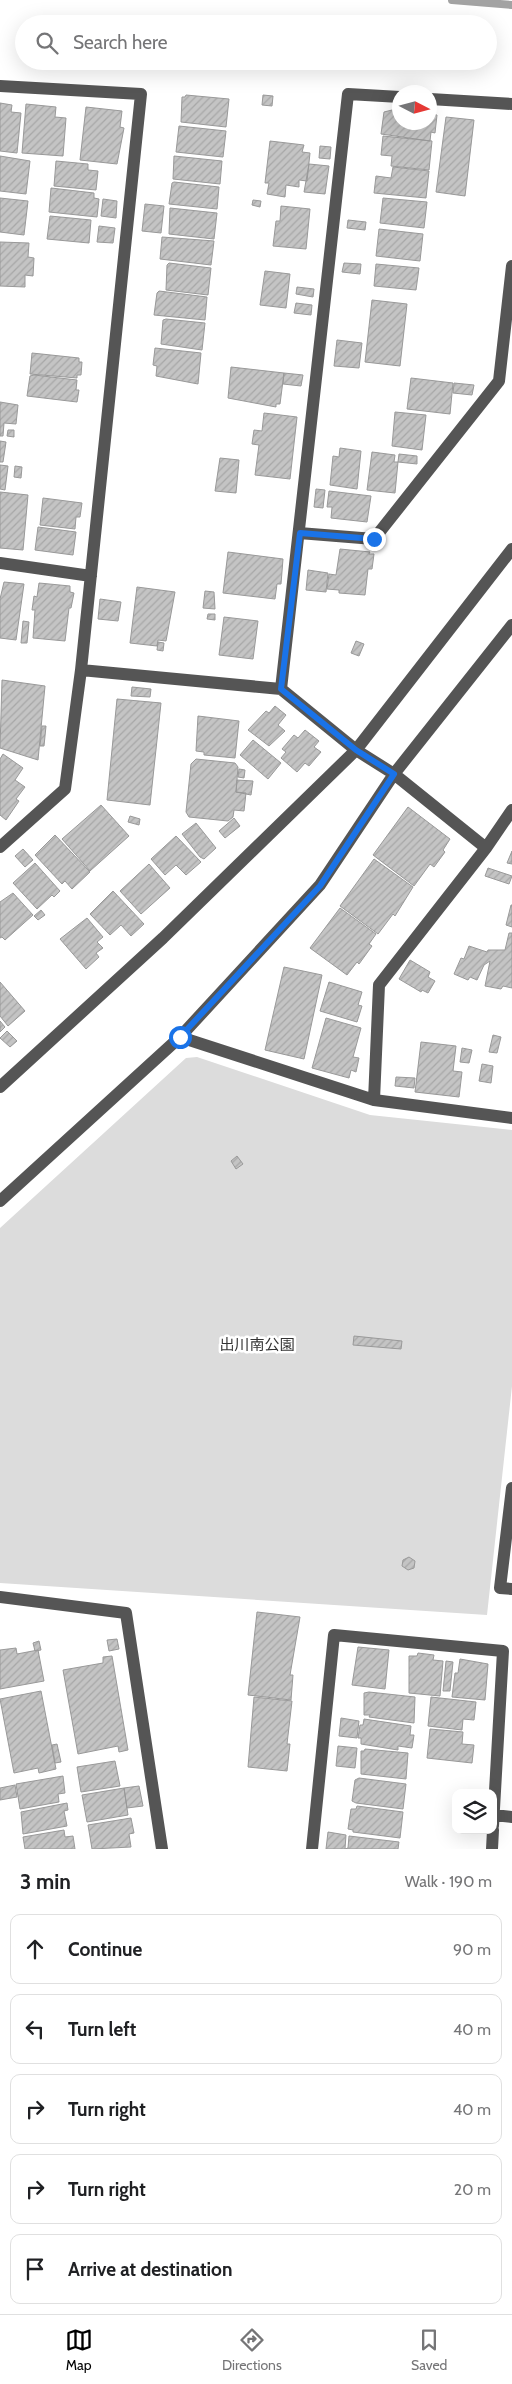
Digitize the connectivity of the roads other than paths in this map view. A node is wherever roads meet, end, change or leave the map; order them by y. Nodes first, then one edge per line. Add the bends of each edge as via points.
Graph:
1 (0, 86) edge
2 (392, 97) edge
3 (437, 99) edge
4 (512, 104) edge
5 (512, 266) edge
6 (300, 533) junction
7 (512, 549) edge
8 (0, 564) edge
9 (91, 576) junction
10 (512, 624) edge
11 (81, 670) junction
12 (281, 689) junction
13 (356, 750) junction
14 (394, 774) junction
15 (512, 810) edge
16 (0, 847) edge
17 (486, 848) junction
18 (180, 1037) junction
19 (0, 1087) edge
20 (374, 1100) junction
21 (512, 1118) edge
22 (0, 1201) edge
23 (512, 1488) edge
24 (512, 1589) edge
25 (0, 1597) edge
26 (496, 1789) edge
27 (512, 1817) edge
28 (497, 1820) edge
29 (493, 1834) edge
30 (162, 1849) edge
31 (312, 1849) edge
32 (492, 1849) edge

1 - 9 street via 141,94
2 - 6 street via 348,94
3 - 4 street
5 - 6 street via 499,381 386,524 374,539
6 - 12 street
7 - 13 street
8 - 9 street
9 - 11 street
10 - 14 street
11 - 12 street
11 - 16 street via 65,789
12 - 13 street
13 - 14 street
13 - 19 street via 163,938
14 - 17 street
14 - 18 street via 320,886
15 - 17 street
17 - 20 street via 380,985
18 - 20 street
18 - 22 street
20 - 21 street
23 - 24 street via 500,1588
25 - 30 street via 126,1613
26 - 31 street via 504,1650 334,1634
27 - 28 street
29 - 32 street

